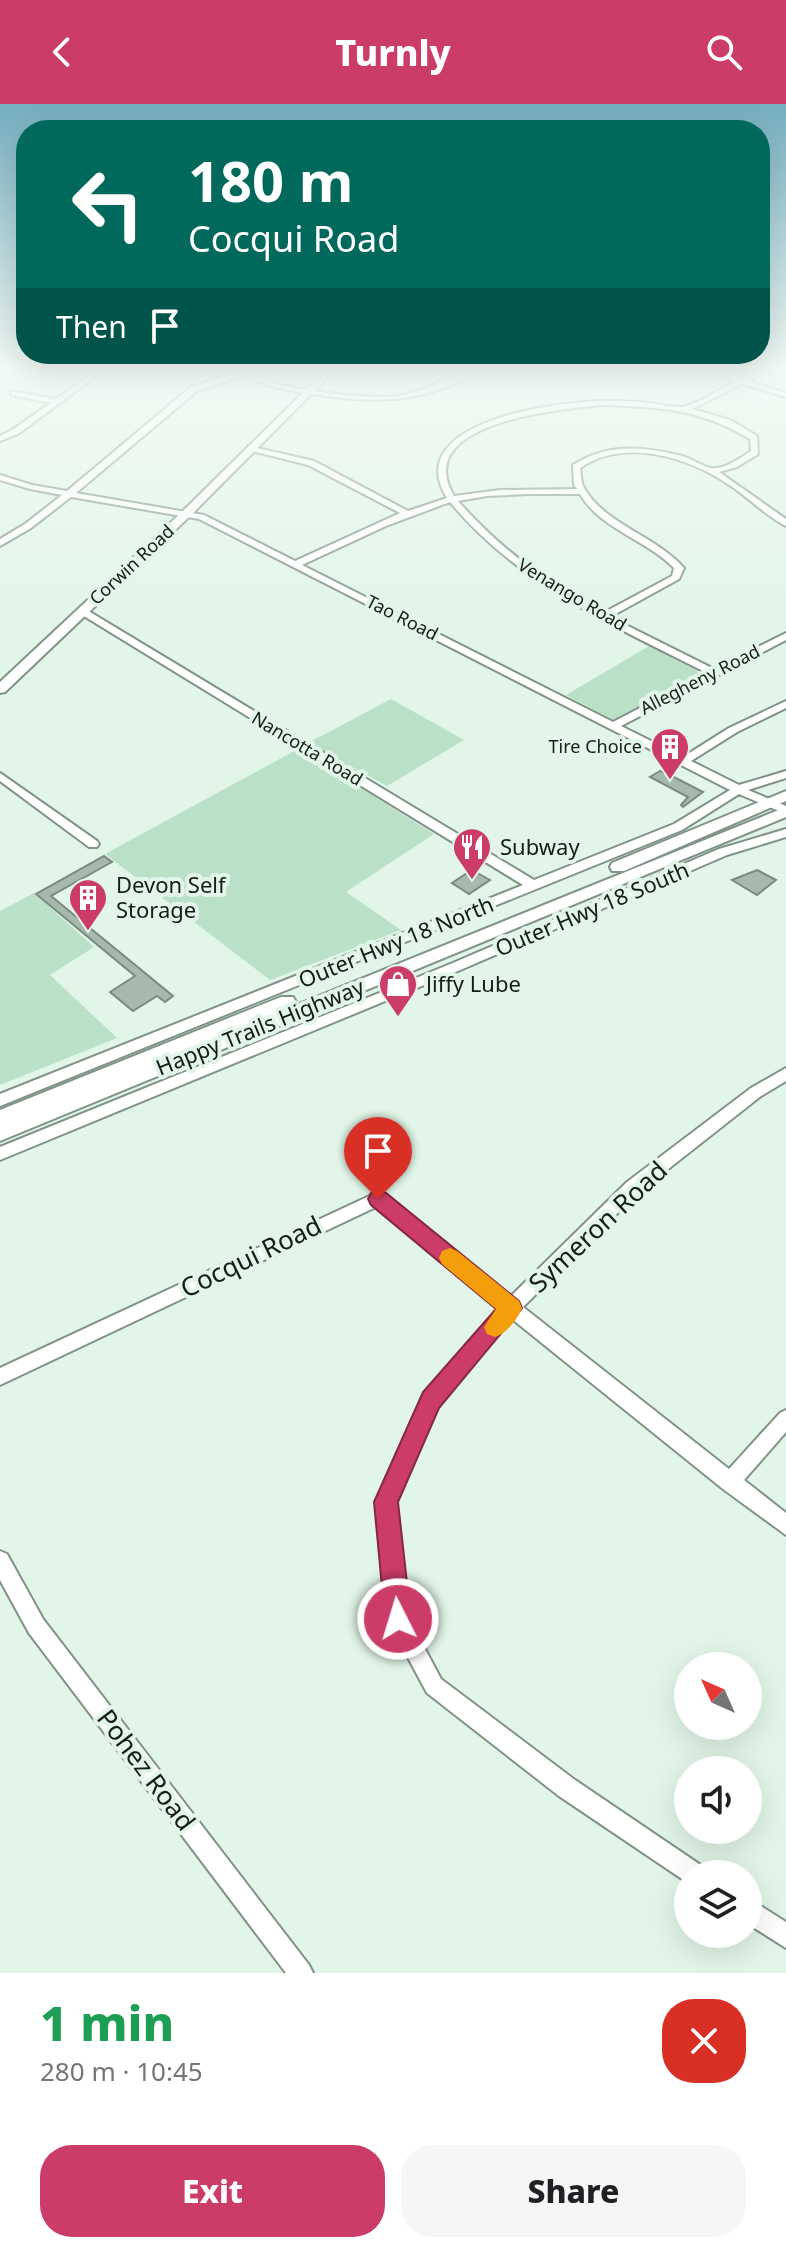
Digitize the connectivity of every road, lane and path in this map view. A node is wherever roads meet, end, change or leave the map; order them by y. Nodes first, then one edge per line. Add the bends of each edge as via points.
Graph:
1 (112, 458) edge
2 (241, 458) edge
3 (292, 458) edge
4 (445, 458) edge
5 (590, 458) edge
6 (672, 458) edge
7 (749, 458) edge
8 (713, 471) junction
9 (0, 477) edge
10 (584, 492) junction
11 (69, 494) junction
12 (452, 499) junction
13 (187, 513) junction
14 (408, 514) junction
15 (784, 520) edge
16 (0, 543) edge
17 (296, 564) junction
18 (82, 611) junction
19 (605, 616) junction
20 (786, 636) edge
21 (714, 673) junction
22 (0, 689) edge
23 (786, 704) edge
24 (613, 726) junction
25 (684, 761) junction
26 (786, 774) edge
27 (0, 776) edge
28 (739, 789) junction
29 (786, 796) edge
30 (768, 804) junction
31 (786, 811) edge
32 (786, 833) edge
33 (93, 844) dead end
34 (532, 885) junction
35 (786, 1074) edge
36 (0, 1100) edge
37 (0, 1118) edge
38 (0, 1133) edge
39 (0, 1154) edge
40 (511, 1308) junction
41 (0, 1377) edge
42 (786, 1419) edge
43 (730, 1482) junction
44 (786, 1525) edge
45 (0, 1561) edge
46 (674, 1860) edge
47 (762, 1920) edge
48 (786, 1936) edge
49 (301, 1973) edge

1 - 11 street
2 - 13 main road, Corwin Road
3 - 14 street
4 - 12 street, Venango Road via 442,475
5 - 10 street via 576,467
6 - 8 street
7 - 8 street, Venango Road
8 - 15 street
9 - 11 street, Tao Road
10 - 12 street via 507,492
10 - 19 street via 605,517 670,556 679,568 676,577
11 - 13 street, Tao Road
11 - 16 street
12 - 14 street
12 - 19 street, Venango Road via 493,545
13 - 17 street, Tao Road
13 - 18 main road, Corwin Road
14 - 17 street
17 - 24 street, Tao Road
18 - 22 main road, Corwin Road
18 - 34 street, Nancotta Road
19 - 21 street, Venango Road
20 - 21 street, Allegheny Road
21 - 24 street, Allegheny Road
23 - 25 street
24 - 25 street, Tao Road
25 - 28 street, Tao Road
26 - 28 street, Outer Hwy 18 North
27 - 33 street
28 - 30 street, Tao Road
28 - 34 street, Outer Hwy 18 North via 678,827
29 - 30 main road, Happy Trails Highway
30 - 31 street, Tao Road
30 - 37 main road, Happy Trails Highway
31 - 38 main road, Happy Trails Highway
32 - 39 street, Outer Hwy 18 South via 733,848
34 - 36 street, Outer Hwy 18 North
35 - 40 street, Symeron Road via 633,1187
40 - 41 street, Cocqui Road via 378,1199
40 - 43 street, Cocqui Road
40 - 46 street, Symeron Road via 431,1400 386,1502 398,1619 434,1686 567,1788
42 - 43 street
43 - 44 street, Cocqui Road
45 - 49 street, Pohez Road via 36,1626
47 - 48 street

